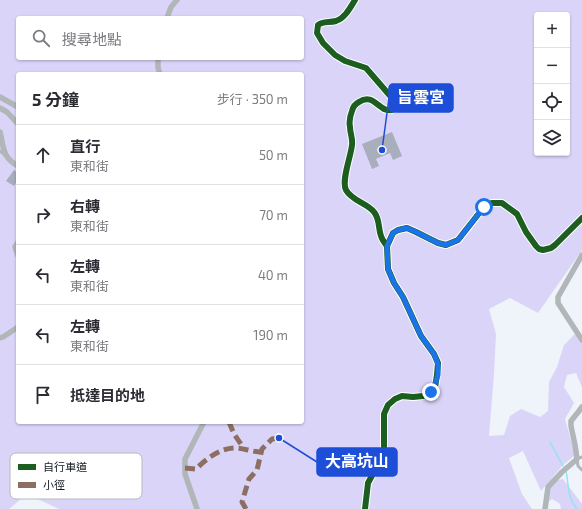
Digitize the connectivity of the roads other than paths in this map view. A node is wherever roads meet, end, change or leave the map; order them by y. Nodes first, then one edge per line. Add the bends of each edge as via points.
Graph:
1 (177, 0) edge
2 (355, 0) edge
3 (168, 16) edge
4 (158, 60) edge
5 (159, 72) edge
6 (0, 97) edge
7 (16, 106) edge
8 (0, 108) edge
9 (16, 122) edge
10 (0, 132) edge
11 (0, 151) edge
12 (7, 157) junction
13 (16, 165) edge
14 (582, 218) edge
15 (387, 246) junction
16 (582, 255) edge
17 (16, 328) edge
18 (0, 338) edge
19 (582, 340) edge
20 (582, 407) edge
21 (203, 424) edge
22 (579, 458) edge
23 (582, 470) edge
24 (198, 509) edge
25 (365, 509) edge
26 (545, 509) edge

1 - 3 street
2 - 15 street via 346,14 337,21 321,22 318,25 318,33 323,43 335,55 366,68 396,106 391,111 386,111 372,100 366,99 355,105 349,125 352,143 344,180 349,195 374,212 381,237
4 - 5 street
6 - 7 street
8 - 9 street
10 - 12 street
11 - 12 lane
12 - 13 street
14 - 15 street via 555,245 543,250 536,246 517,214 502,203 492,203 484,207 458,240 446,245 407,228 393,233
15 - 25 street via 388,269 421,336 434,354 438,364 438,375 431,392 422,396 402,396 388,405 384,414 384,449 368,483
16 - 19 street via 558,297 558,303
17 - 18 street
20 - 22 street via 571,421
21 - 24 street via 185,458 185,474
22 - 23 lane via 578,466
22 - 26 street via 548,487

